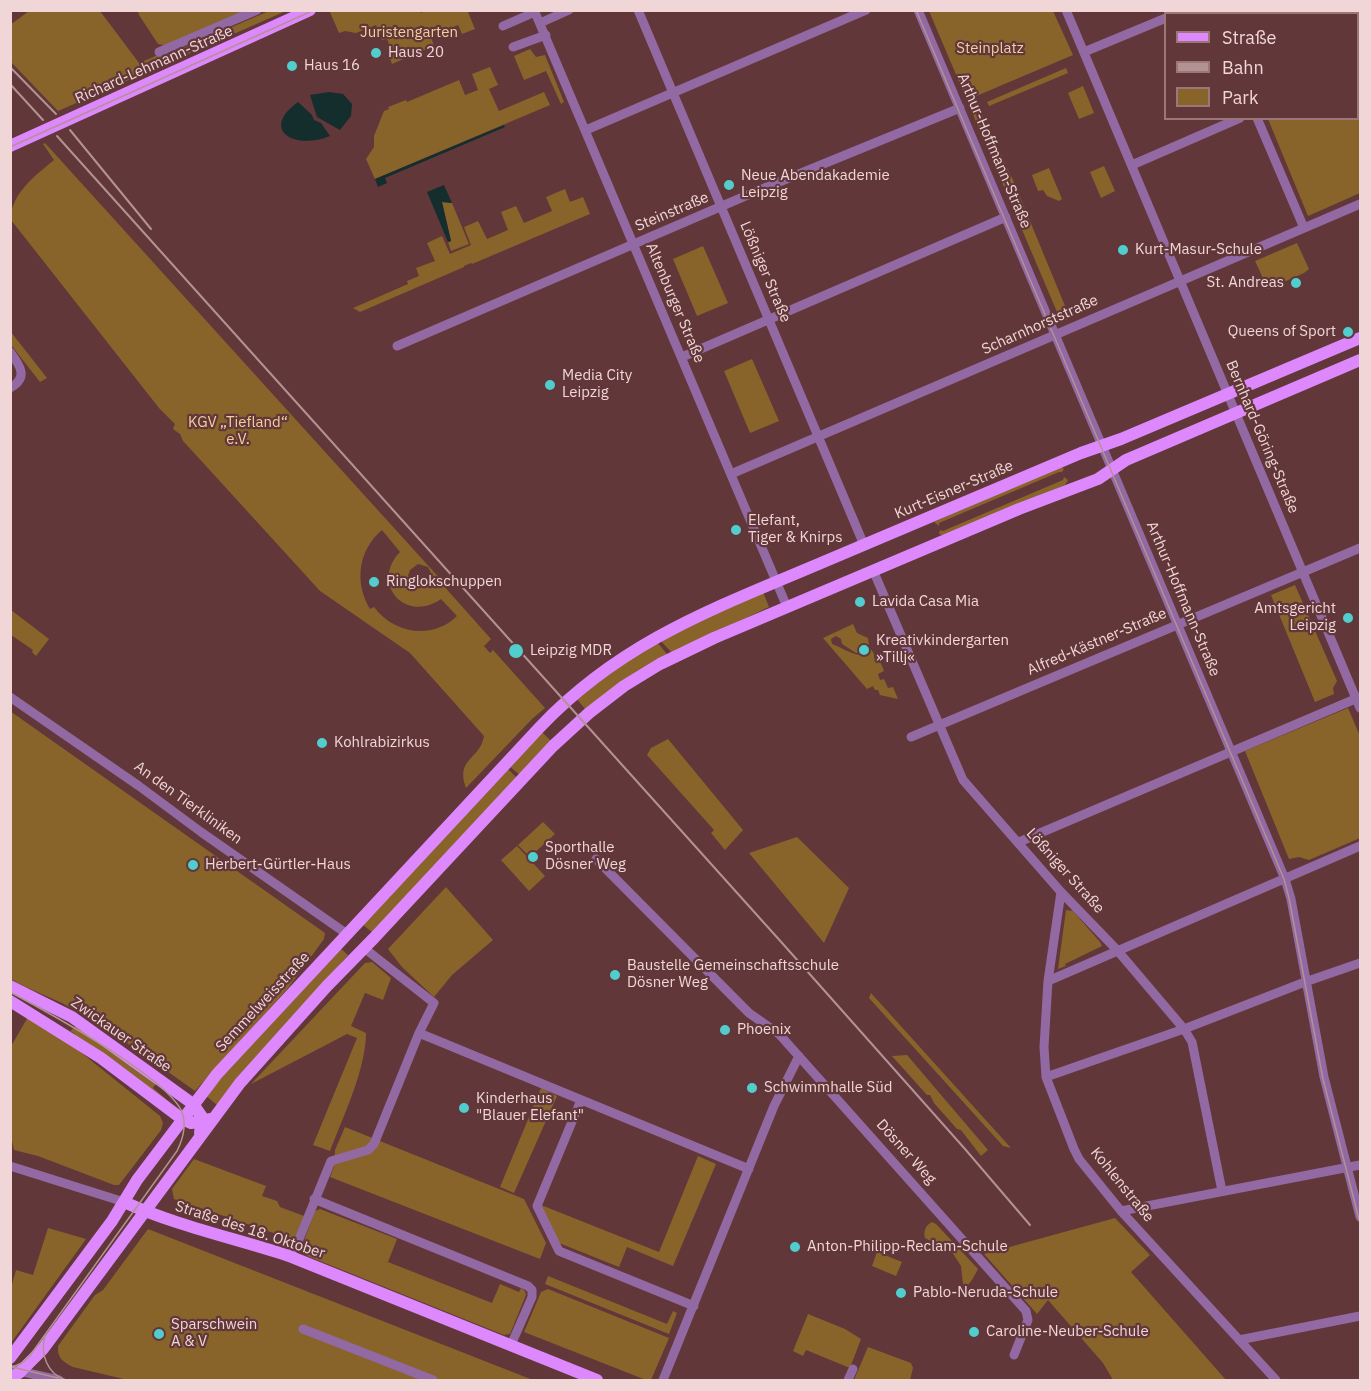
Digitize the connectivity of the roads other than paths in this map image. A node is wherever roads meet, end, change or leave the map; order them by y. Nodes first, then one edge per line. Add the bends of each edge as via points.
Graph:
1 (257, 10) edge
2 (310, 10) edge
3 (569, 10) edge
4 (638, 10) edge
5 (866, 10) edge
6 (918, 10) edge
7 (1066, 10) edge
8 (535, 11) edge
9 (1164, 19) edge
10 (540, 23) junction
11 (503, 26) dead end
12 (546, 35) junction
13 (513, 47) dead end
14 (159, 52) dead end
15 (1084, 52) junction
16 (673, 93) junction
17 (960, 108) junction
18 (1235, 120) edge
19 (1258, 120) edge
20 (585, 130) junction
21 (12, 145) edge
22 (1132, 165) junction
23 (1360, 204) edge
24 (721, 207) junction
25 (1006, 217) junction
26 (1304, 228) junction
27 (634, 245) junction
28 (1180, 281) junction
29 (768, 320) junction
30 (1056, 335) junction
31 (1360, 339) edge
32 (397, 346) dead end
33 (10, 352) edge
34 (682, 357) junction
35 (1360, 360) edge
36 (10, 388) edge
37 (1228, 394) junction
38 (1236, 413) junction
39 (818, 438) junction
40 (1102, 446) junction
41 (1112, 470) junction
42 (731, 474) junction
43 (864, 545) junction
44 (1360, 548) edge
45 (873, 570) junction
46 (1302, 572) junction
47 (776, 582) junction
48 (787, 607) junction
49 (1177, 625) junction
50 (573, 695) joint
51 (10, 697) edge
52 (1359, 702) edge
53 (938, 725) junction
54 (911, 737) dead end
55 (1231, 752) junction
56 (1019, 842) junction
57 (1360, 846) edge
58 (597, 859) dead end
59 (1285, 879) junction
60 (1061, 892) junction
61 (347, 934) junction
62 (364, 948) junction
63 (1117, 950) junction
64 (1360, 963) edge
65 (1048, 981) junction
66 (1306, 981) junction
67 (10, 986) edge
68 (10, 1001) edge
69 (1184, 1029) junction
70 (419, 1033) junction
71 (799, 1056) junction
72 (1047, 1077) junction
73 (581, 1100) junction
74 (193, 1104) junction
75 (182, 1119) junction
76 (207, 1120) junction
77 (1360, 1165) edge
78 (10, 1166) edge
79 (1348, 1168) junction
80 (749, 1169) junction
81 (1222, 1191) junction
82 (314, 1199) junction
83 (124, 1202) junction
84 (144, 1211) junction
85 (1121, 1211) junction
86 (1360, 1217) edge
87 (289, 1256) junction
88 (694, 1306) junction
89 (1360, 1316) edge
90 (303, 1329) dead end
91 (1239, 1340) junction
92 (511, 1346) junction
93 (1014, 1355) dead end
94 (10, 1358) edge
95 (853, 1369) dead end
96 (14, 1373) edge
97 (59, 1380) edge
98 (432, 1380) edge
99 (597, 1380) edge
100 (663, 1380) edge
101 (848, 1380) edge
102 (1276, 1380) edge

1 - 14 street, Richard-Lehmann-Straße
2 - 21 main road, Richard-Lehmann-Straße
3 - 10 street
4 - 16 street, Lößniger Straße
5 - 16 street
6 - 17 street, Arthur-Hoffmann-Straße
7 - 15 street, Bernhard-Göring-Straße
8 - 10 street, Altenburger Straße
8 - 11 street
9 - 15 street
10 - 12 street, Altenburger Straße
12 - 13 street
12 - 20 street, Altenburger Straße
15 - 22 street, Bernhard-Göring-Straße
16 - 20 street
16 - 24 street, Lößniger Straße
17 - 24 street, Steinstraße
17 - 25 street, Arthur-Hoffmann-Straße
18 - 22 street
19 - 26 street
20 - 27 street, Altenburger Straße
22 - 28 street, Bernhard-Göring-Straße
23 - 26 street, Scharnhorststraße
24 - 27 street, Steinstraße
24 - 29 street, Lößniger Straße
25 - 29 street
25 - 30 street, Arthur-Hoffmann-Straße
26 - 28 street, Scharnhorststraße
27 - 32 street, Steinstraße
27 - 34 street, Altenburger Straße
28 - 30 street, Scharnhorststraße
28 - 37 street, Bernhard-Göring-Straße
29 - 34 street
29 - 39 street, Lößniger Straße
30 - 39 street, Scharnhorststraße
30 - 40 street, Arthur-Hoffmann-Straße
31 - 37 main road, Kurt-Eisner-Straße
33 - 36 street via 23,373
34 - 42 street, Altenburger Straße
35 - 38 main road
37 - 38 street, Bernhard-Göring-Straße
37 - 40 main road, Kurt-Eisner-Straße
38 - 41 main road via 1126,460
38 - 46 street, Bernhard-Göring-Straße
39 - 42 street, Scharnhorststraße
39 - 43 street, Lößniger Straße
40 - 41 street, Arthur-Hoffmann-Straße
40 - 43 main road, Kurt-Eisner-Straße
41 - 45 main road
41 - 49 street, Arthur-Hoffmann-Straße
42 - 47 street, Altenburger Straße
43 - 47 main road, Kurt-Eisner-Straße
44 - 46 street, Alfred-Kästner-Straße
45 - 48 main road
45 - 53 street, Lößniger Straße
46 - 49 street, Alfred-Kästner-Straße
46 - 52 street, Bernhard-Göring-Straße
47 - 48 street, Altenburger Straße
47 - 50 main road, Kurt-Eisner-Straße via 655,637
48 - 62 main road via 660,664 589,713
49 - 53 street, Alfred-Kästner-Straße
49 - 55 street, Arthur-Hoffmann-Straße
50 - 61 main road, Semmelweisstraße
51 - 61 street, An den Tierkliniken
52 - 55 street
53 - 54 street, Alfred-Kästner-Straße
53 - 56 street, Lößniger Straße via 963,780
55 - 56 street
55 - 59 street, Arthur-Hoffmann-Straße
56 - 60 street, Lößniger Straße
57 - 59 street
58 - 71 street, Dösner Weg via 749,1013 779,1034
59 - 63 street
59 - 66 street, Arthur-Hoffmann-Straße
60 - 63 street, Lößniger Straße
60 - 65 street, Kohlenstraße
61 - 62 main road
61 - 74 main road, Semmelweisstraße
62 - 70 street via 434,1003
62 - 76 main road
63 - 65 street
63 - 69 street, Lößniger Straße
64 - 66 street
65 - 72 street, Kohlenstraße via 1044,1047
66 - 69 street
66 - 79 street, Arthur-Hoffmann-Straße via 1324,1077
67 - 74 main road, Zwickauer Straße via 72,1017
68 - 75 main road, Zwickauer Straße via 101,1058
69 - 72 street
69 - 81 street, Lößniger Straße via 1192,1042
70 - 73 street
70 - 82 street via 374,1144 368,1150 331,1161
71 - 80 street via 778,1096
71 - 93 street, Dösner Weg via 1026,1311 1028,1320
72 - 85 street, Kohlenstraße via 1079,1159
73 - 80 street
73 - 88 street via 537,1206 559,1251
74 - 75 main road, Semmelweisstraße
74 - 76 main road, Zwickauer Straße
75 - 76 main road, Zwickauer Straße via 191,1123
75 - 83 main road, Semmelweisstraße
76 - 84 main road via 199,1137
77 - 79 street
78 - 83 street, Straße des 18. Oktober
79 - 81 street
79 - 86 street, Arthur-Hoffmann-Straße
80 - 88 street
81 - 85 street
82 - 87 street
82 - 92 street via 528,1286 532,1297
83 - 84 main road, Straße des 18. Oktober
83 - 94 main road, Semmelweisstraße
84 - 87 main road, Straße des 18. Oktober
84 - 96 main road via 49,1342
85 - 91 street, Kohlenstraße
87 - 92 main road, Straße des 18. Oktober
88 - 100 street
89 - 91 street
90 - 98 street
91 - 102 street, Kohlenstraße
92 - 99 main road, Straße des 18. Oktober
95 - 101 street
96 - 97 street

